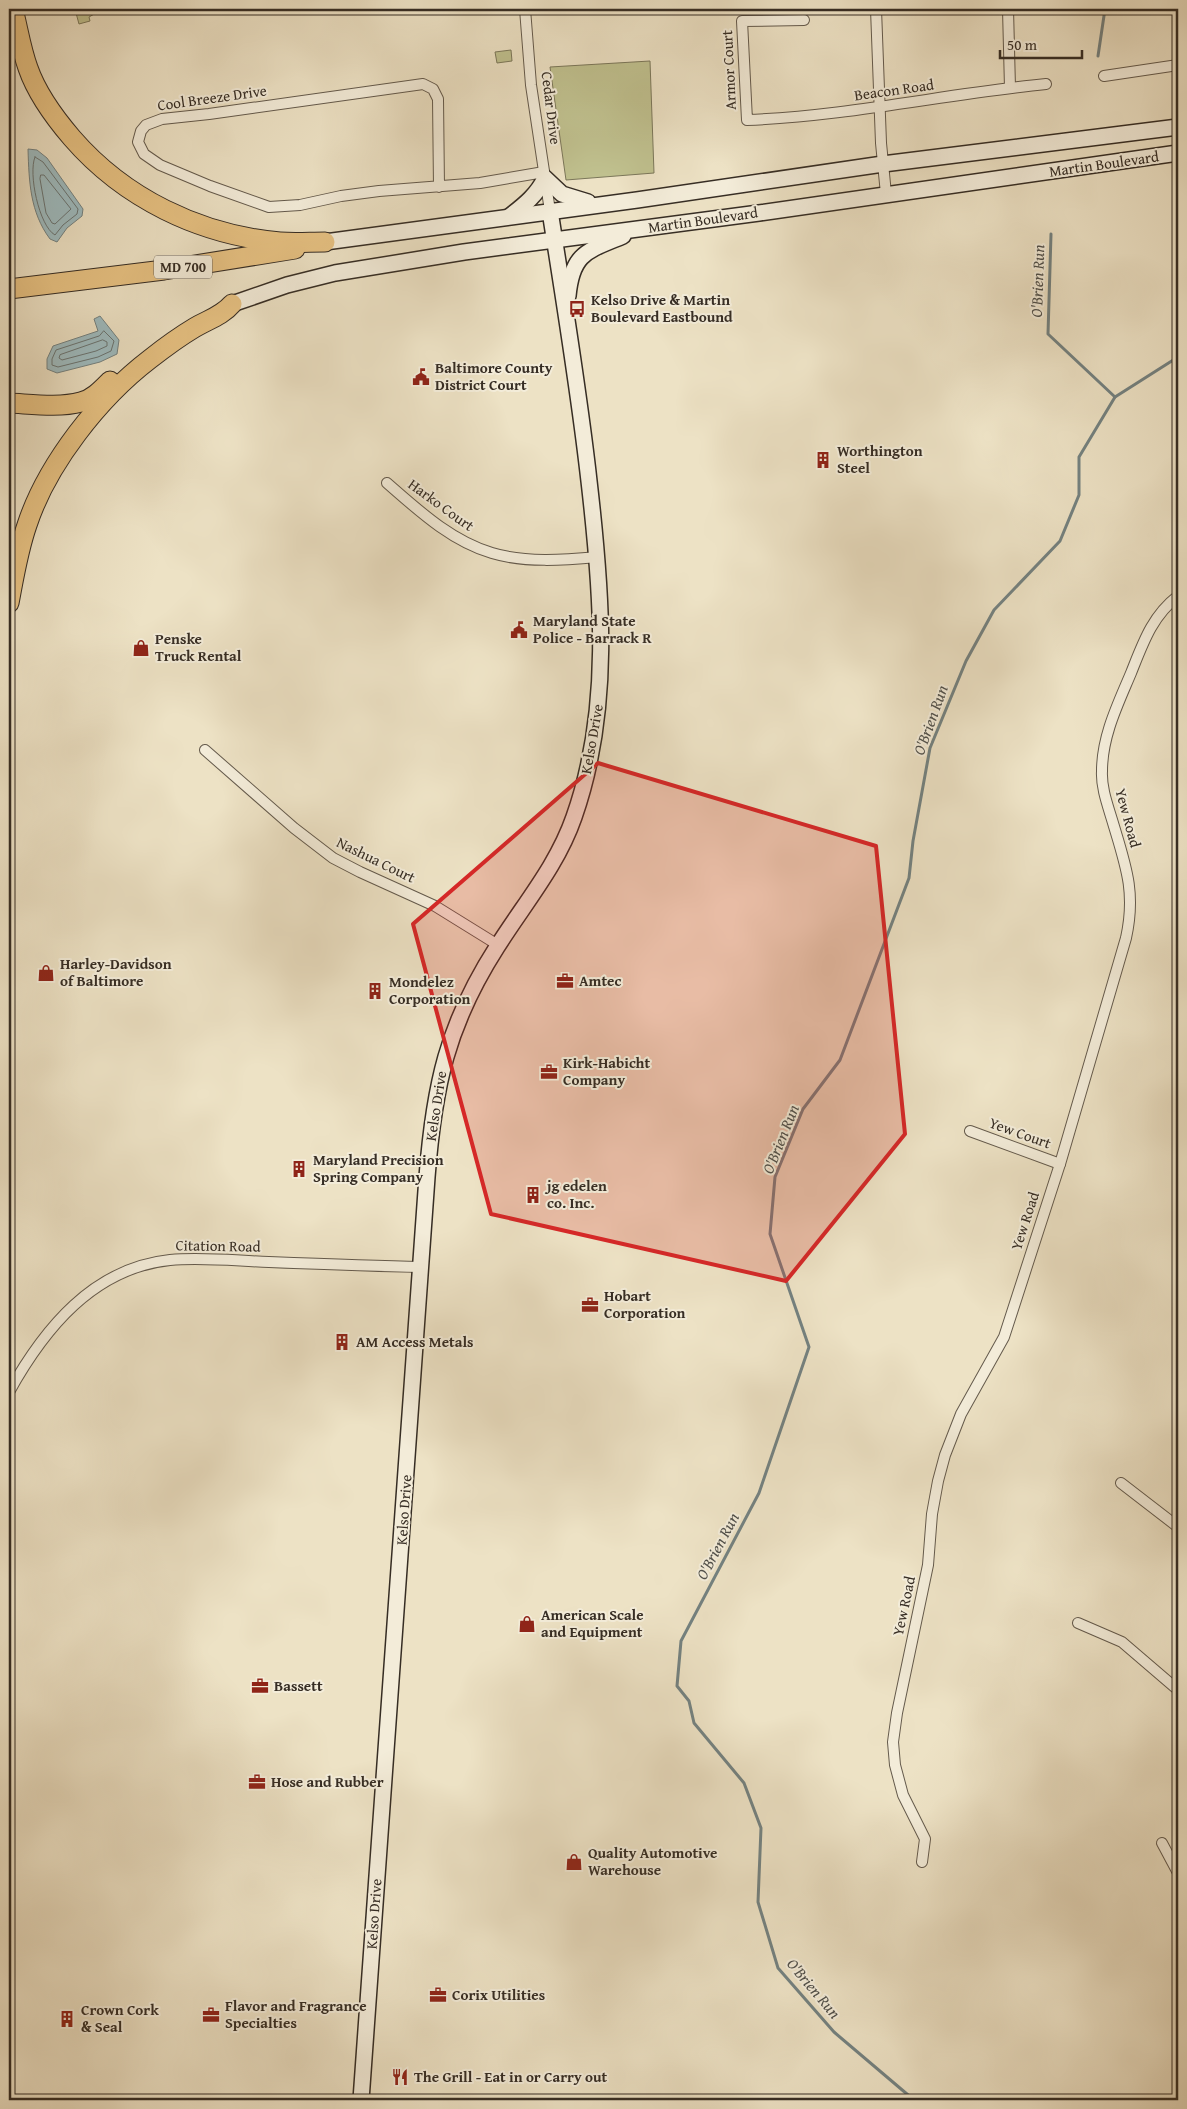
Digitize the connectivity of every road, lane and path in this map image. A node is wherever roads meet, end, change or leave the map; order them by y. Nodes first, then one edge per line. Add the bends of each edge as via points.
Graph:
1 (13, 9) edge
2 (525, 9) edge
3 (876, 9) edge
4 (1008, 9) edge
5 (804, 20) dead end
6 (1178, 65) edge
7 (1104, 76) dead end
8 (1046, 84) dead end
9 (1010, 88) junction
10 (880, 108) junction
11 (747, 120) joint
12 (1178, 127) edge
13 (1178, 153) edge
14 (884, 164) junction
15 (545, 175) junction
16 (439, 187) junction
17 (886, 194) junction
18 (600, 204) junction
19 (550, 211) junction
20 (510, 216) junction
21 (638, 229) junction
22 (554, 239) junction
23 (325, 242) junction
24 (9, 289) edge
25 (232, 304) junction
26 (567, 317) junction
27 (9, 403) edge
28 (387, 483) dead end
29 (598, 557) junction
30 (1178, 596) edge
31 (9, 603) edge
32 (205, 750) dead end
33 (498, 945) junction
34 (970, 1131) dead end
35 (1060, 1164) junction
36 (422, 1267) junction
37 (9, 1392) edge
38 (1121, 1483) dead end
39 (1178, 1527) edge
40 (1078, 1623) dead end
41 (1178, 1690) edge
42 (1162, 1843) dead end
43 (922, 1862) dead end
44 (1178, 1873) edge
45 (361, 2100) edge

1 - 23 highway via 28,67 46,104 85,153 132,192 165,210 228,234 280,242
2 - 15 street, Cedar Drive via 531,85
3 - 10 street
4 - 9 street
5 - 11 street, Armor Court via 742,21
6 - 7 street
8 - 9 street, Beacon Road
9 - 10 street, Beacon Road
10 - 11 street, Beacon Road
10 - 14 street
12 - 14 main road, Martin Boulevard / MD 700
13 - 17 main road, Martin Boulevard
14 - 17 street
14 - 18 main road, Martin Boulevard / MD 700
15 - 16 street, Cool Breeze Drive
15 - 18 main road via 562,194 580,202
15 - 19 street, Cedar Drive
15 - 20 main road via 540,189
16 - 16 street, Cool Breeze Drive via 379,191 269,207 160,165 144,154 138,142 146,125 162,119 423,84 433,89 438,99
17 - 21 main road, Martin Boulevard
18 - 19 main road, Martin Boulevard / MD 700
19 - 20 main road, Martin Boulevard / MD 700
19 - 22 main road, Kelso Drive
20 - 23 main road, Martin Boulevard / MD 700
21 - 22 main road, Martin Boulevard
21 - 26 main road via 594,248 578,260 570,277
22 - 25 main road, Martin Boulevard via 335,273
22 - 26 main road, Kelso Drive
23 - 24 highway, MD 700 via 164,270
25 - 27 highway via 187,324 162,340 88,400 50,405
25 - 31 highway via 145,363 116,389 74,439 44,487 27,524
26 - 29 main road, Kelso Drive
28 - 29 street, Harko Court via 452,534 492,553 543,560
29 - 33 main road, Kelso Drive via 601,684 598,718 582,795 551,866
30 - 35 street, Yew Road via 1150,627 1106,738 1102,771 1105,797 1123,858 1132,906 1126,938
32 - 33 street, Nashua Court via 333,858 435,906
33 - 36 main road, Kelso Drive via 465,1003 440,1074 430,1141
34 - 35 street, Yew Court
35 - 43 street, Yew Road via 1004,1337 961,1414 938,1481 926,1574 893,1742 903,1795 925,1839
36 - 37 street, Citation Road via 169,1260 135,1269 110,1279 70,1308 37,1346
36 - 45 main road, Kelso Drive
38 - 39 street
40 - 41 street via 1122,1642
42 - 44 street

